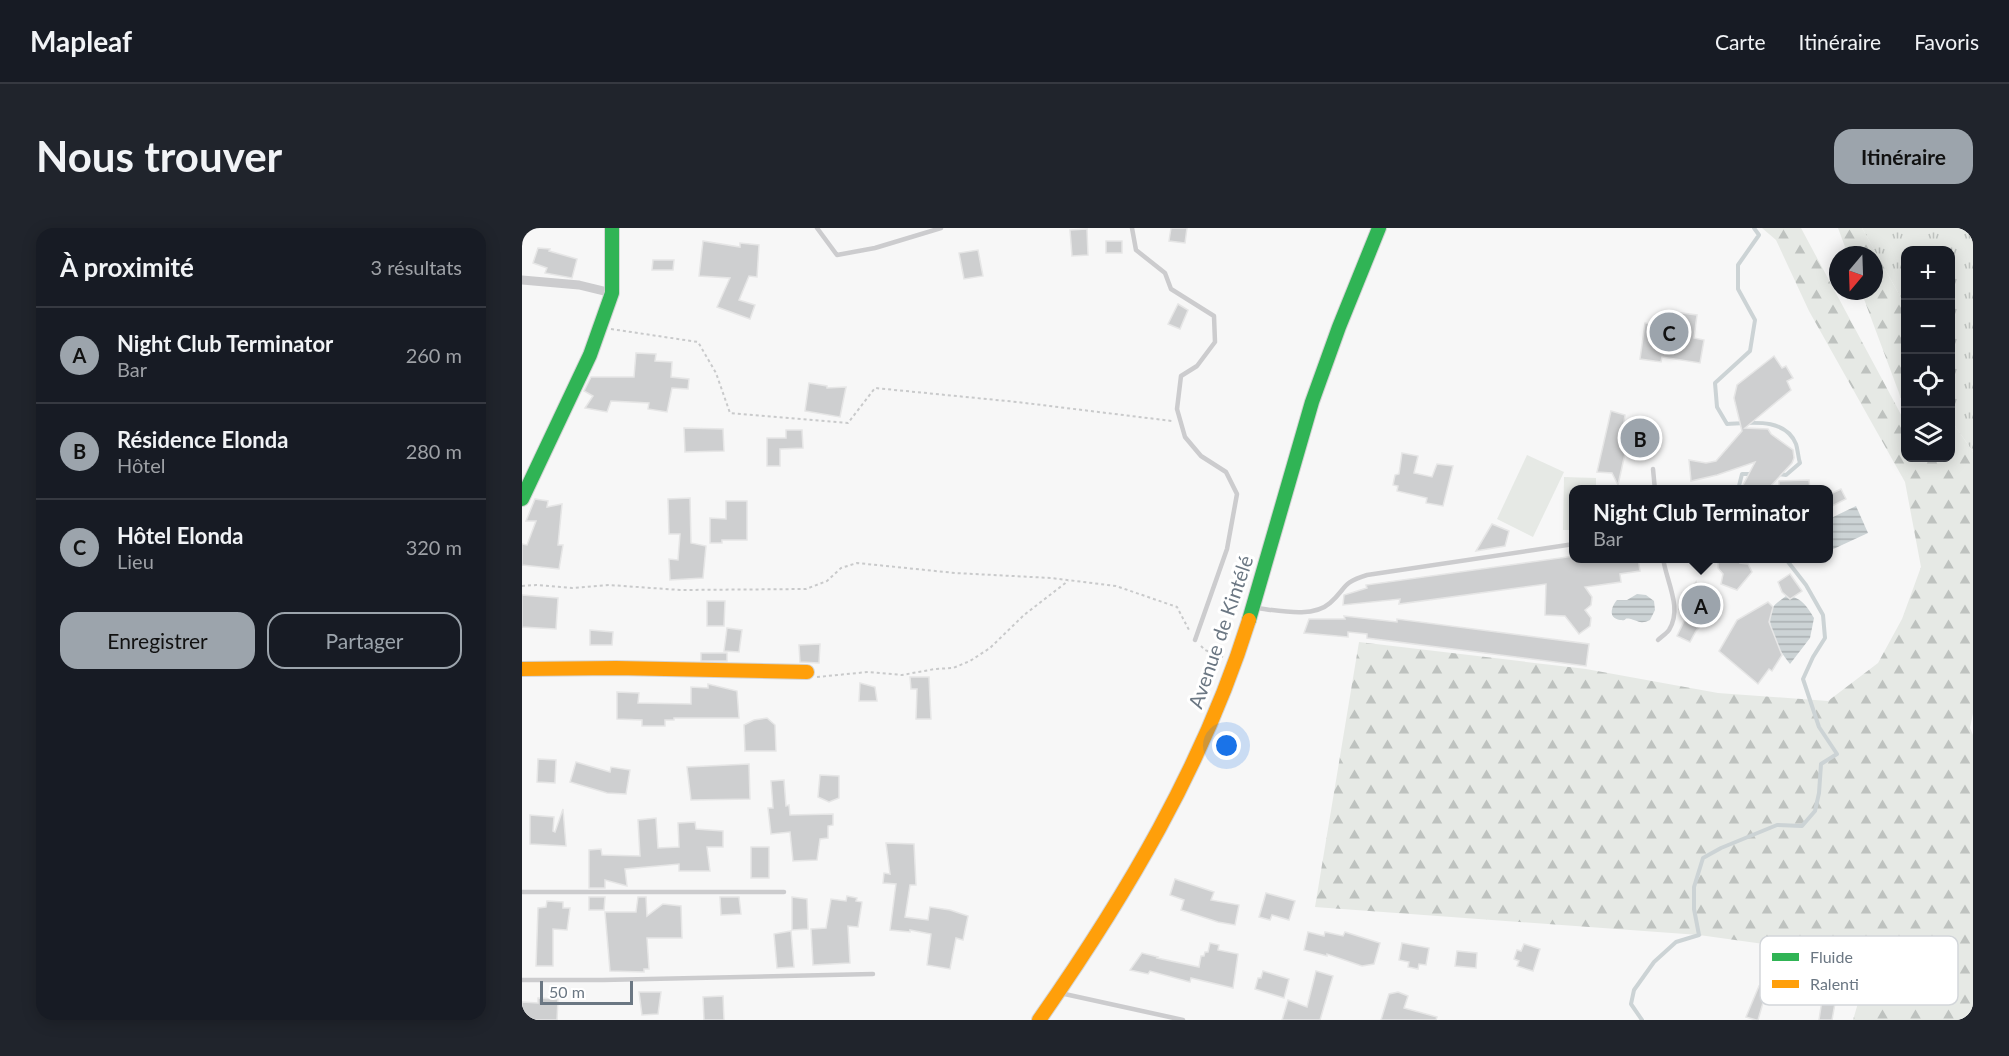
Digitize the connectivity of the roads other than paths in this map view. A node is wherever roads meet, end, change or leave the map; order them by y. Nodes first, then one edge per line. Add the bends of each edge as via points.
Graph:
1 (612, 228) edge
2 (818, 228) edge
3 (941, 228) edge
4 (1132, 228) edge
5 (1379, 228) edge
6 (522, 280) edge
7 (612, 293) junction
8 (1653, 469) dead end
9 (1655, 485) edge
10 (522, 499) edge
11 (1569, 545) edge
12 (1664, 563) edge
13 (1252, 608) junction
14 (1195, 640) road end
15 (1658, 640) dead end
16 (522, 669) edge
17 (807, 672) dead end
18 (522, 892) edge
19 (784, 892) dead end
20 (873, 974) dead end
21 (522, 980) edge
22 (1058, 993) junction
23 (1039, 1020) edge
24 (1183, 1020) edge

1 - 7 main road
2 - 3 lane via 837,255
4 - 14 lane via 1136,250 1165,273 1171,289 1214,316 1215,342 1197,366 1181,376 1177,410 1185,437 1201,456 1226,472 1237,495 1227,549
5 - 13 main road, Avenue de Kintélé via 1324,366
6 - 7 street via 579,285
7 - 10 main road via 590,355
8 - 9 lane
11 - 13 lane via 1367,575 1350,580 1331,602 1312,612
12 - 15 lane via 1674,596 1674,614 1669,630
13 - 22 main road, Avenue de Kintélé via 1235,665 1178,795 1114,908
16 - 17 main road
18 - 19 lane
20 - 21 lane
22 - 23 main road, Avenue de Kintélé
22 - 24 lane

